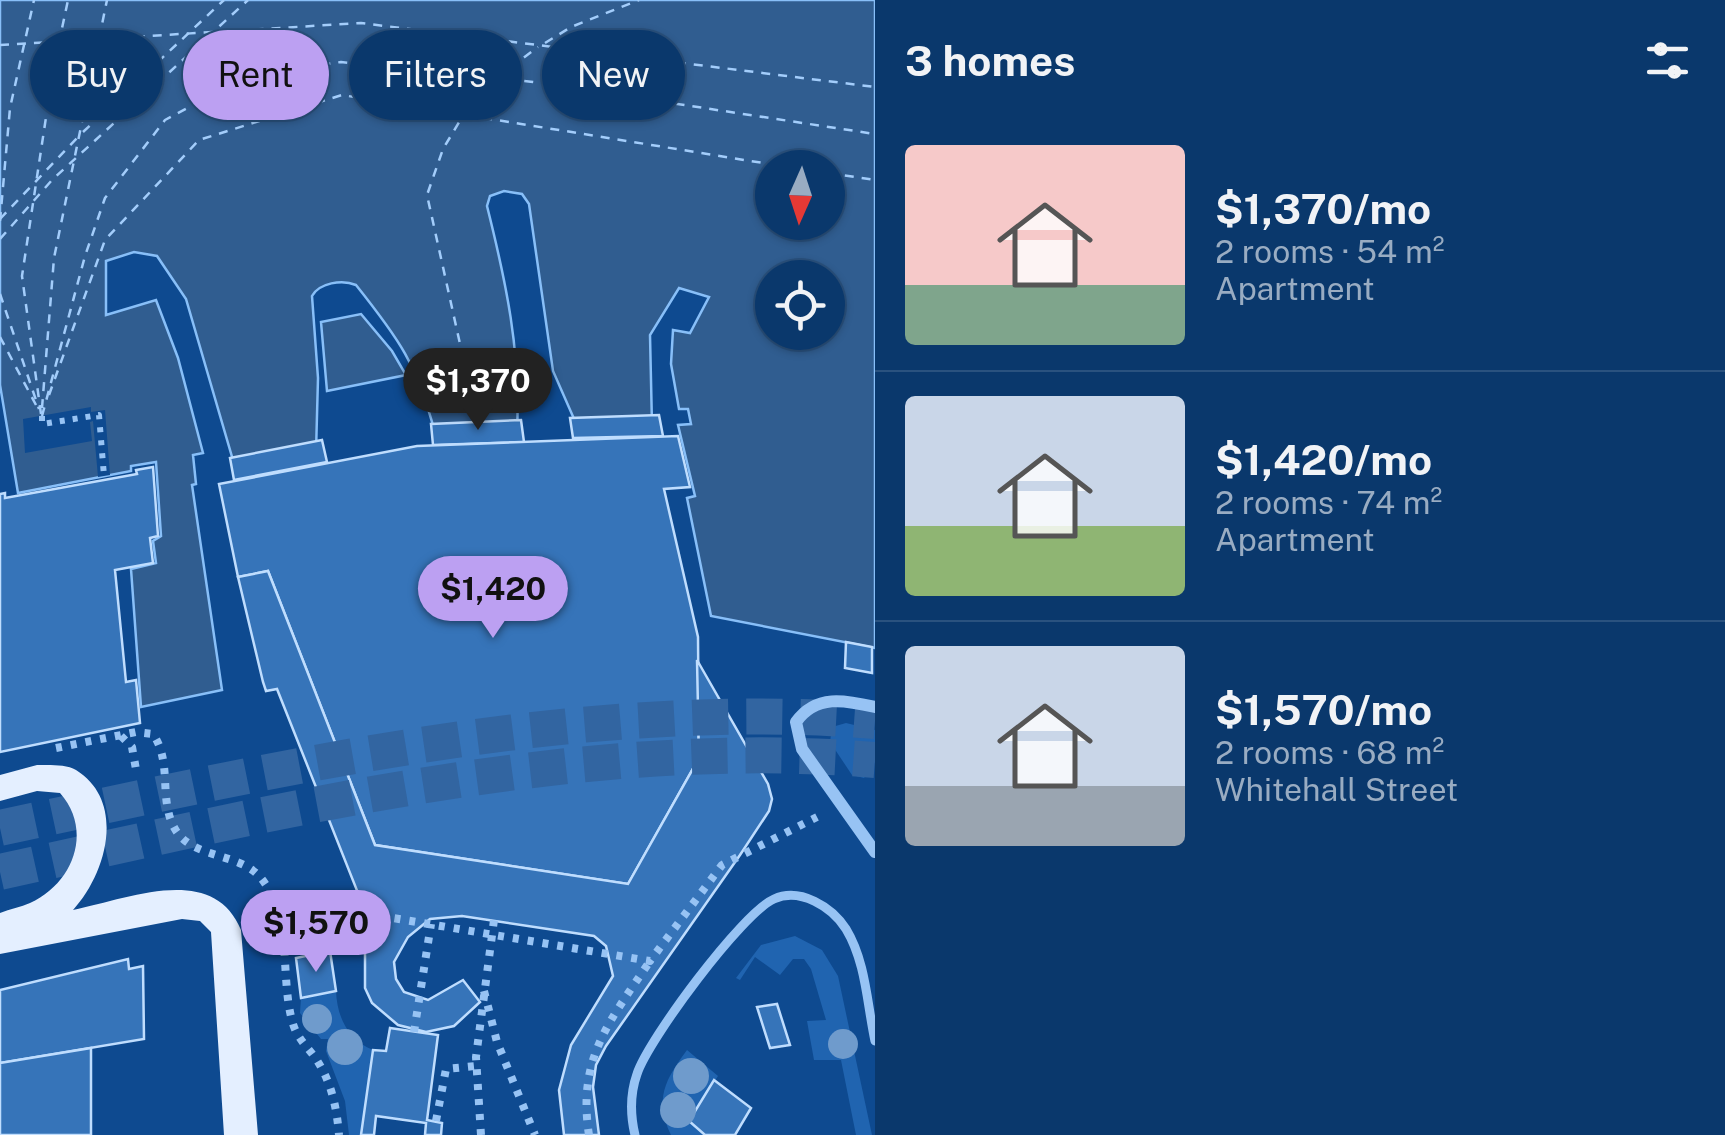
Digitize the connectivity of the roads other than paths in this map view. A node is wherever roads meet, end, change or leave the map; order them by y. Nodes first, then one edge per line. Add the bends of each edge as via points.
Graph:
1 (875, 707) edge
2 (0, 788) edge
3 (875, 852) edge
4 (0, 927) edge
5 (0, 939) edge
6 (875, 1041) edge
7 (241, 1135) edge
8 (635, 1135) edge

1 - 3 street via 819,701 796,722 802,749
2 - 4 main road via 37,778 68,780 88,802 93,822 77,883 45,912
5 - 7 main road via 160,907 209,907 226,930
6 - 8 lane via 847,930 821,904 774,898 751,916 645,1054 630,1098

